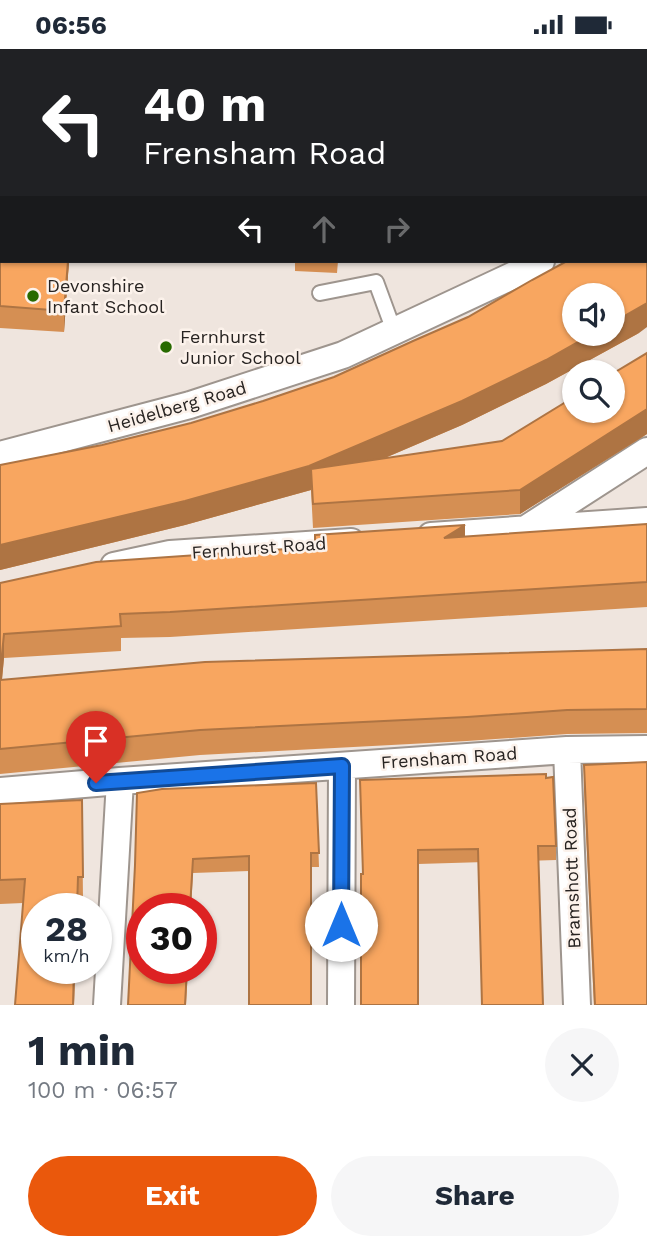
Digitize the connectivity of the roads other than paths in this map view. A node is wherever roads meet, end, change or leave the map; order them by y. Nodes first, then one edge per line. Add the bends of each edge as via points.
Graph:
1 (538, 263) edge
2 (320, 293) dead end
3 (394, 331) junction
4 (647, 450) edge
5 (0, 455) edge
6 (647, 520) edge
7 (525, 530) junction
8 (402, 538) edge
9 (375, 540) edge
10 (93, 571) edge
11 (647, 749) edge
12 (567, 750) junction
13 (342, 766) junction
14 (120, 781) junction
15 (0, 791) edge
16 (107, 1005) edge
17 (341, 1005) edge
18 (577, 1005) edge

1 - 3 street, Heidelberg Road
2 - 3 lane via 376,282
3 - 5 street, Heidelberg Road via 343,355 190,405
4 - 7 street
6 - 7 street
7 - 8 street
9 - 10 street, Fernhurst Road via 170,554
11 - 12 street, Frensham Road
12 - 13 street, Frensham Road
12 - 18 street, Bramshott Road
13 - 14 street, Frensham Road
13 - 17 street
14 - 15 street, Frensham Road
14 - 16 street

